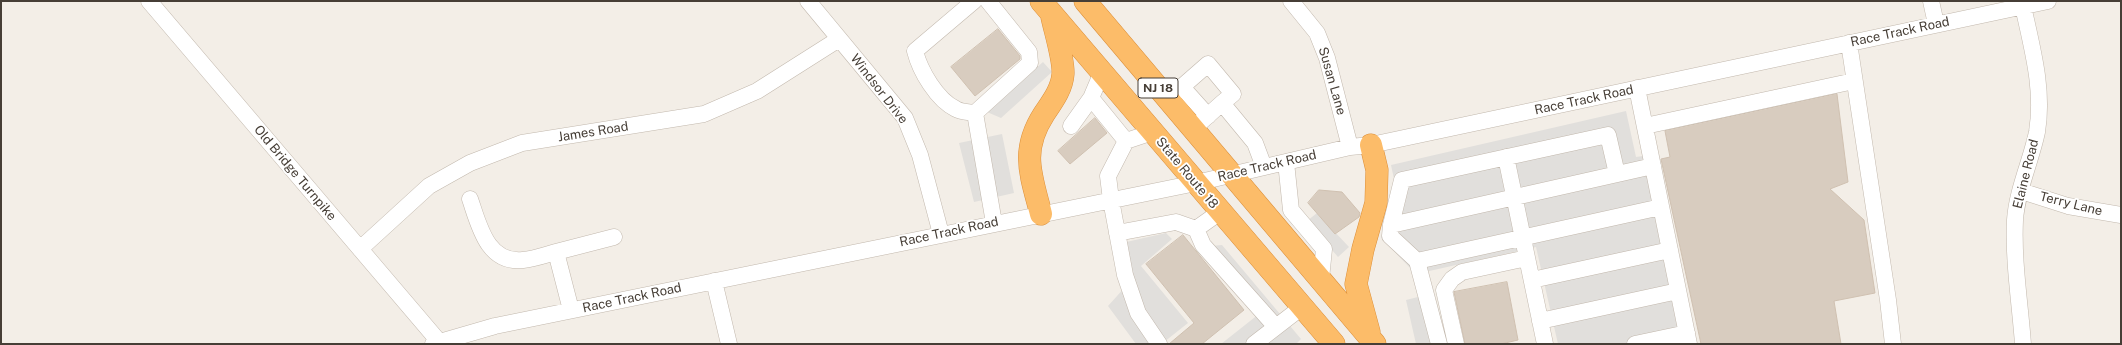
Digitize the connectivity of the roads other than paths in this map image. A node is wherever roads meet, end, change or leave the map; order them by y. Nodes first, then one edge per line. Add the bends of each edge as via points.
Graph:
1 (149, 1) edge
2 (808, 1) edge
3 (974, 1) edge
4 (988, 1) edge
5 (1085, 1) edge
6 (1291, 1) edge
7 (1931, 1) edge
8 (2048, 1) edge
9 (2023, 6) junction
10 (1046, 7) edge
11 (1936, 24) junction
12 (839, 39) junction
13 (1849, 43) junction
14 (1102, 72) junction
15 (1854, 81) junction
16 (1637, 88) junction
17 (1175, 93) junction
18 (1091, 98) junction
19 (1222, 103) junction
20 (975, 113) junction
21 (1200, 122) junction
22 (1071, 126) dead end
23 (1645, 126) junction
24 (1153, 132) junction
25 (1126, 142) junction
26 (1371, 145) junction
27 (1350, 147) junction
28 (1506, 157) junction
29 (1286, 162) junction
30 (1653, 166) junction
31 (1264, 167) junction
32 (1617, 174) junction
33 (1232, 175) junction
34 (1196, 183) junction
35 (2021, 191) junction
36 (1515, 197) junction
37 (470, 199) dead end
38 (1111, 200) junction
39 (1661, 207) junction
40 (1291, 210) junction
41 (1220, 212) junction
42 (1264, 213) junction
43 (1041, 214) junction
44 (2121, 215) edge
45 (994, 223) junction
46 (1391, 225) junction
47 (1196, 229) junction
48 (941, 234) junction
49 (1117, 234) junction
50 (614, 237) dead end
51 (1523, 238) junction
52 (360, 249) junction
53 (1670, 250) junction
54 (556, 252) junction
55 (1527, 258) junction
56 (1417, 261) junction
57 (1321, 279) junction
58 (1532, 280) junction
59 (714, 281) junction
60 (1678, 291) junction
61 (1302, 307) junction
62 (572, 310) junction
63 (1540, 321) junction
64 (1276, 328) junction
65 (1688, 338) edge
66 (1373, 342) edge
67 (437, 343) edge
68 (728, 344) edge
69 (1158, 344) edge
70 (1254, 344) edge
71 (1334, 344) edge
72 (1439, 344) edge
73 (1456, 344) edge
74 (1545, 344) edge
75 (1635, 344) edge
76 (1893, 344) edge
77 (2023, 344) edge

1 - 52 street, Old Bridge Turnpike
2 - 12 street, Windsor Drive
3 - 20 street via 915,51 918,65 937,93 956,109
4 - 20 street via 1029,52 1030,63
5 - 17 highway, NJ 18
6 - 27 street, Susan Lane via 1316,33 1327,58
7 - 11 street
8 - 9 street, Race Track Road
9 - 11 street, Race Track Road
9 - 35 street, Elaine Road via 2038,72 2040,96 2037,130
10 - 14 highway, State Route 18 / NJ 18
10 - 43 highway via 1064,73 1058,93 1032,136 1028,156
11 - 13 street, Race Track Road
12 - 48 street, Windsor Drive via 905,118 920,155
12 - 52 street, James Road via 757,91 704,114 522,143 470,163 429,186
13 - 15 street
13 - 16 street, Race Track Road
14 - 18 street
14 - 24 highway, State Route 18 / NJ 18
15 - 23 street
15 - 76 street
16 - 23 street
16 - 26 street, Race Track Road
17 - 19 street via 1208,64 1233,94
17 - 21 highway, NJ 18
18 - 22 street
18 - 25 street
19 - 21 street
19 - 31 street via 1255,143
20 - 45 street
21 - 33 highway, NJ 18
23 - 30 street
24 - 25 street
24 - 34 highway, State Route 18 / NJ 18
25 - 38 street via 1108,176
26 - 27 street, Race Track Road
26 - 66 highway via 1377,170 1376,204 1356,284
27 - 29 street, Race Track Road
28 - 32 street via 1608,135
28 - 36 street
28 - 46 street via 1402,180
29 - 31 street, Race Track Road
29 - 40 street
30 - 32 street
30 - 39 street
31 - 33 street, Race Track Road
32 - 36 street
33 - 34 street, Race Track Road
33 - 42 highway, NJ 18
34 - 38 street, Race Track Road
34 - 41 highway, State Route 18 / NJ 18
35 - 44 street, Terry Lane via 2068,206
35 - 77 street, Elaine Road via 2015,219
36 - 46 street
36 - 51 street
37 - 54 street via 482,234 492,252 505,258 522,260
38 - 43 street, Race Track Road
38 - 49 street
39 - 51 street
39 - 53 street
40 - 42 street
40 - 57 street via 1324,249
41 - 47 street
41 - 61 highway, State Route 18 / NJ 18
42 - 57 highway, NJ 18
43 - 45 street, Race Track Road
45 - 48 street, Race Track Road
46 - 56 street via 1390,236
47 - 49 street via 1176,222
47 - 64 street via 1203,245
48 - 59 street, Race Track Road
49 - 69 street via 1124,275 1138,313
50 - 54 street
51 - 55 street
51 - 56 street
52 - 67 street, Old Bridge Turnpike
53 - 58 street
53 - 60 street
54 - 62 street
55 - 58 street
55 - 73 street via 1462,272 1452,278 1444,290
56 - 72 street
57 - 66 highway, NJ 18
58 - 63 street
59 - 62 street, Race Track Road
59 - 68 street
60 - 63 street
60 - 65 street
61 - 64 street
61 - 71 highway, State Route 18 / NJ 18
62 - 67 street, Race Track Road via 495,326
63 - 74 street
64 - 70 street
65 - 75 street

